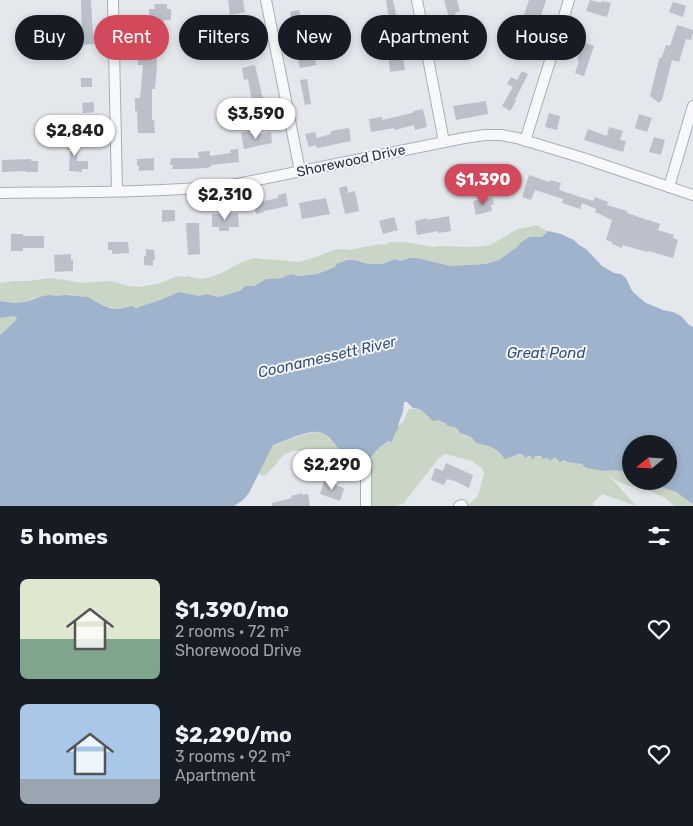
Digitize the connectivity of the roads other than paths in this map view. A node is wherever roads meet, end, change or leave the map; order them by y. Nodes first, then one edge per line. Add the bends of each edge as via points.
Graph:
1 (113, 0) edge
2 (266, 0) edge
3 (417, 0) edge
4 (569, 0) edge
5 (693, 106) edge
6 (525, 140) junction
7 (444, 142) junction
8 (300, 172) junction
9 (669, 187) junction
10 (117, 191) junction
11 (0, 193) edge
12 (693, 195) edge
13 (366, 462) dead end
14 (366, 506) edge

1 - 10 street
2 - 8 street
3 - 7 street
4 - 6 street
5 - 9 street
6 - 7 street, Shorewood Drive via 485,135
6 - 9 street, Shorewood Drive
7 - 8 street, Shorewood Drive
8 - 10 street, Shorewood Drive via 198,188
9 - 12 street, Shorewood Drive
10 - 11 street, Shorewood Drive
13 - 14 street

